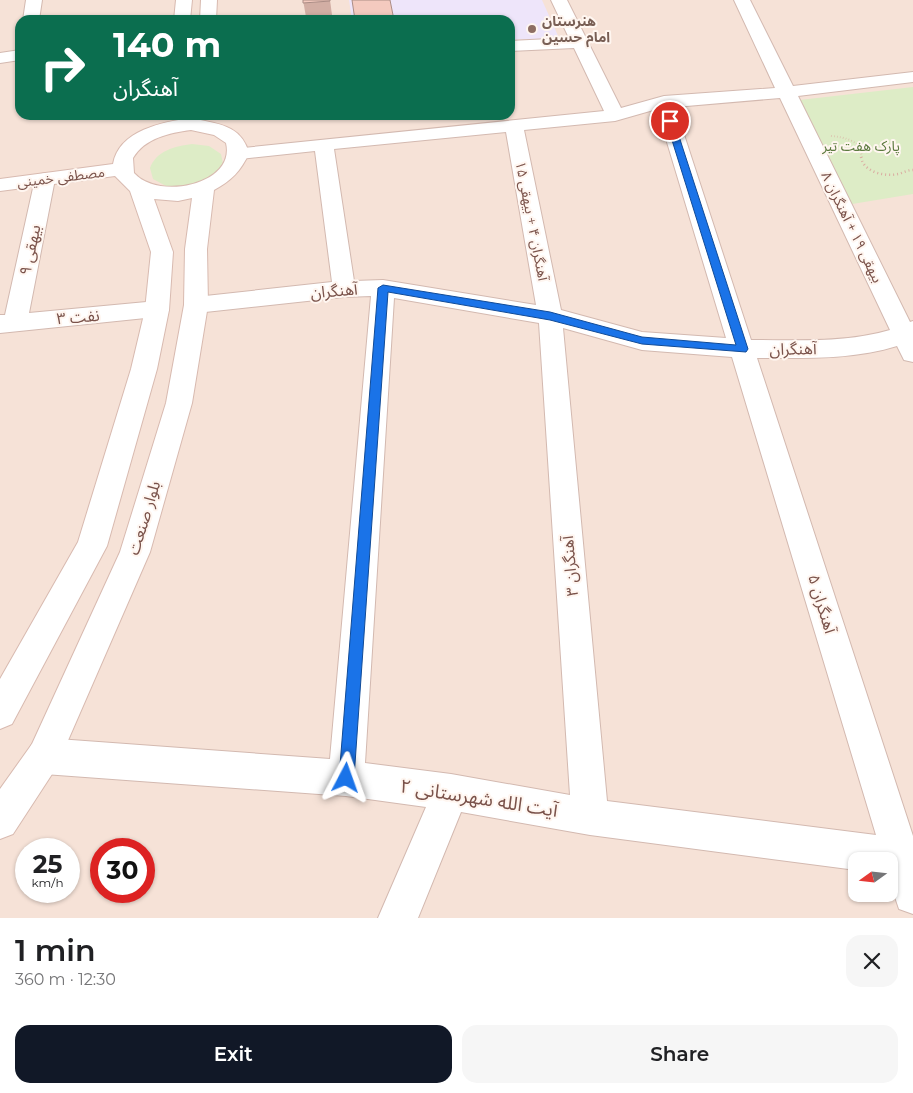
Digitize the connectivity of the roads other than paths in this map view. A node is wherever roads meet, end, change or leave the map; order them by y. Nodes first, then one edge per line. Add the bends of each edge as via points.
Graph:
1 (34, 0) edge
2 (184, 0) edge
3 (209, 0) edge
4 (558, 0) edge
5 (742, 0) edge
6 (32, 15) edge
7 (182, 15) edge
8 (208, 15) edge
9 (578, 43) junction
10 (515, 46) edge
11 (15, 56) edge
12 (0, 58) edge
13 (913, 77) edge
14 (786, 92) junction
15 (664, 102) junction
16 (615, 115) junction
17 (157, 120) edge
18 (209, 121) edge
19 (514, 125) junction
20 (150, 134) junction
21 (324, 145) junction
22 (240, 154) junction
23 (121, 169) junction
24 (45, 179) junction
25 (0, 185) edge
26 (204, 188) junction
27 (140, 190) junction
28 (383, 288) junction
29 (344, 289) junction
30 (196, 305) junction
31 (157, 310) junction
32 (550, 316) junction
33 (8, 323) edge
34 (910, 339) edge
35 (742, 349) junction
36 (0, 712) edge
37 (44, 756) junction
38 (346, 778) junction
39 (451, 792) junction
40 (590, 817) junction
41 (0, 821) edge
42 (907, 858) edge
43 (913, 895) edge
44 (398, 918) edge

1 - 6 street
2 - 7 street
3 - 8 street
4 - 9 street
5 - 14 street, بیهقی ۱۹ + آهنگران ۸
9 - 10 street
9 - 16 street
11 - 12 street
13 - 14 street
14 - 15 street
14 - 34 street, بیهقی ۱۹ + آهنگران ۸
15 - 16 street
15 - 35 street, آهنگران ۵
16 - 19 street
17 - 20 street
18 - 20 street via 170,127
18 - 22 street via 236,142
19 - 21 street
19 - 32 street, آهنگران ۴ + بیهقی ۱۵
20 - 23 street via 134,144 124,156
21 - 22 street
21 - 29 street
22 - 26 street via 235,166 222,179
23 - 24 street, مصطفی خمینی
23 - 27 street via 127,181
24 - 25 street, مصطفی خمینی
24 - 33 street, بیهقی ۹
26 - 27 street via 182,194
26 - 30 street, بلوار صنعت via 196,249
27 - 31 street via 162,252
28 - 29 street, آهنگران
28 - 32 street, آهنگران
28 - 38 street
29 - 30 street, آهنگران
30 - 37 street, بلوار صنعت via 180,403 135,552
31 - 33 street, نفت ۳
31 - 36 street via 144,369 92,546
32 - 35 street, آهنگران via 642,341
32 - 40 street, آهنگران ۳
34 - 35 street, آهنگران via 817,349
35 - 42 street, آهنگران ۵
37 - 38 street, آیت الله شهرستانی ۲
37 - 41 street, بلوار صنعت
38 - 39 street, آیت الله شهرستانی ۲
39 - 40 street, آیت الله شهرستانی ۲
39 - 44 street
40 - 42 street, آیت الله شهرستانی ۲
42 - 43 street, آهنگران ۵

